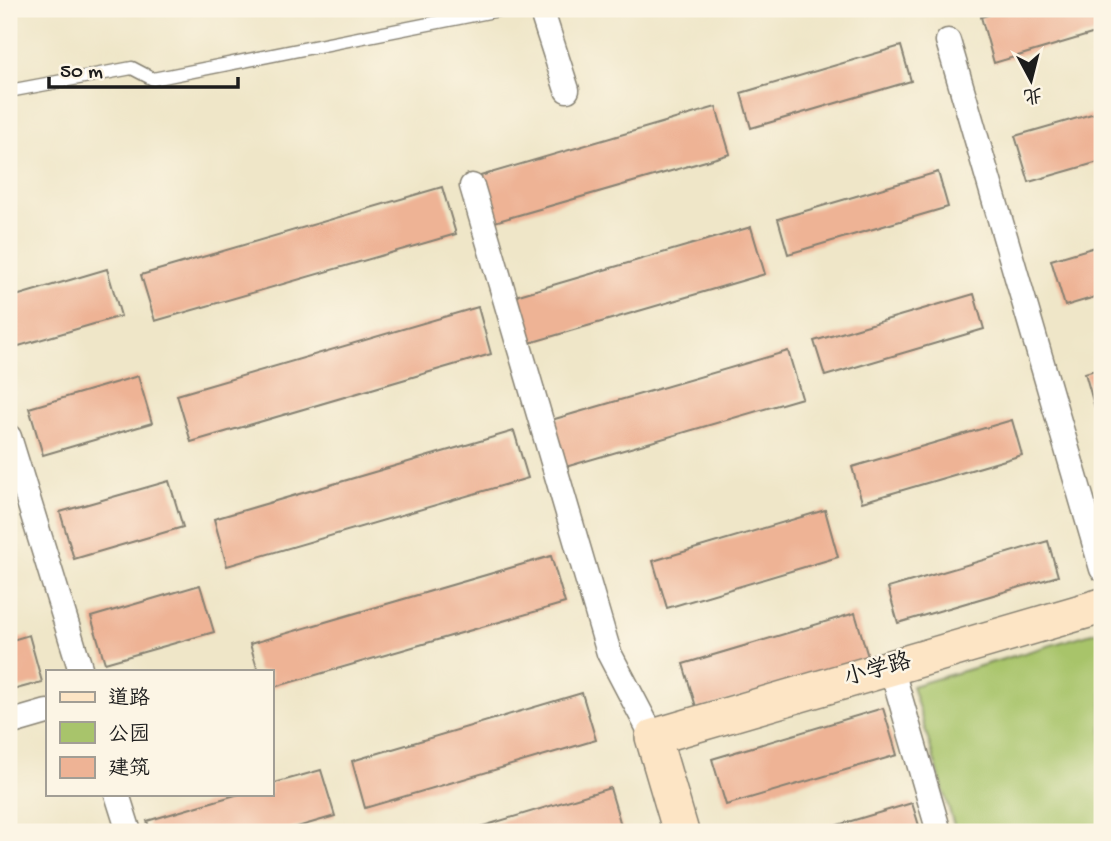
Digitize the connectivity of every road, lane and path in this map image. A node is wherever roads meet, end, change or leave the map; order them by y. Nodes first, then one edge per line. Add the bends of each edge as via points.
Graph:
1 (504, 9) edge
2 (541, 9) edge
3 (948, 41) dead end
4 (567, 90) dead end
5 (9, 91) edge
6 (472, 186) dead end
7 (9, 437) edge
8 (1102, 569) edge
9 (1102, 606) edge
10 (891, 667) junction
11 (81, 670) edge
12 (46, 712) edge
13 (9, 723) edge
14 (653, 737) junction
15 (118, 796) edge
16 (129, 832) edge
17 (681, 832) edge
18 (939, 832) edge

1 - 5 lane via 153,79 132,68
2 - 4 street
3 - 8 street
6 - 14 street via 609,653
7 - 11 street
9 - 10 street, 小学路
10 - 14 street, 小学路
10 - 18 street
12 - 13 street
14 - 17 street
15 - 16 street

